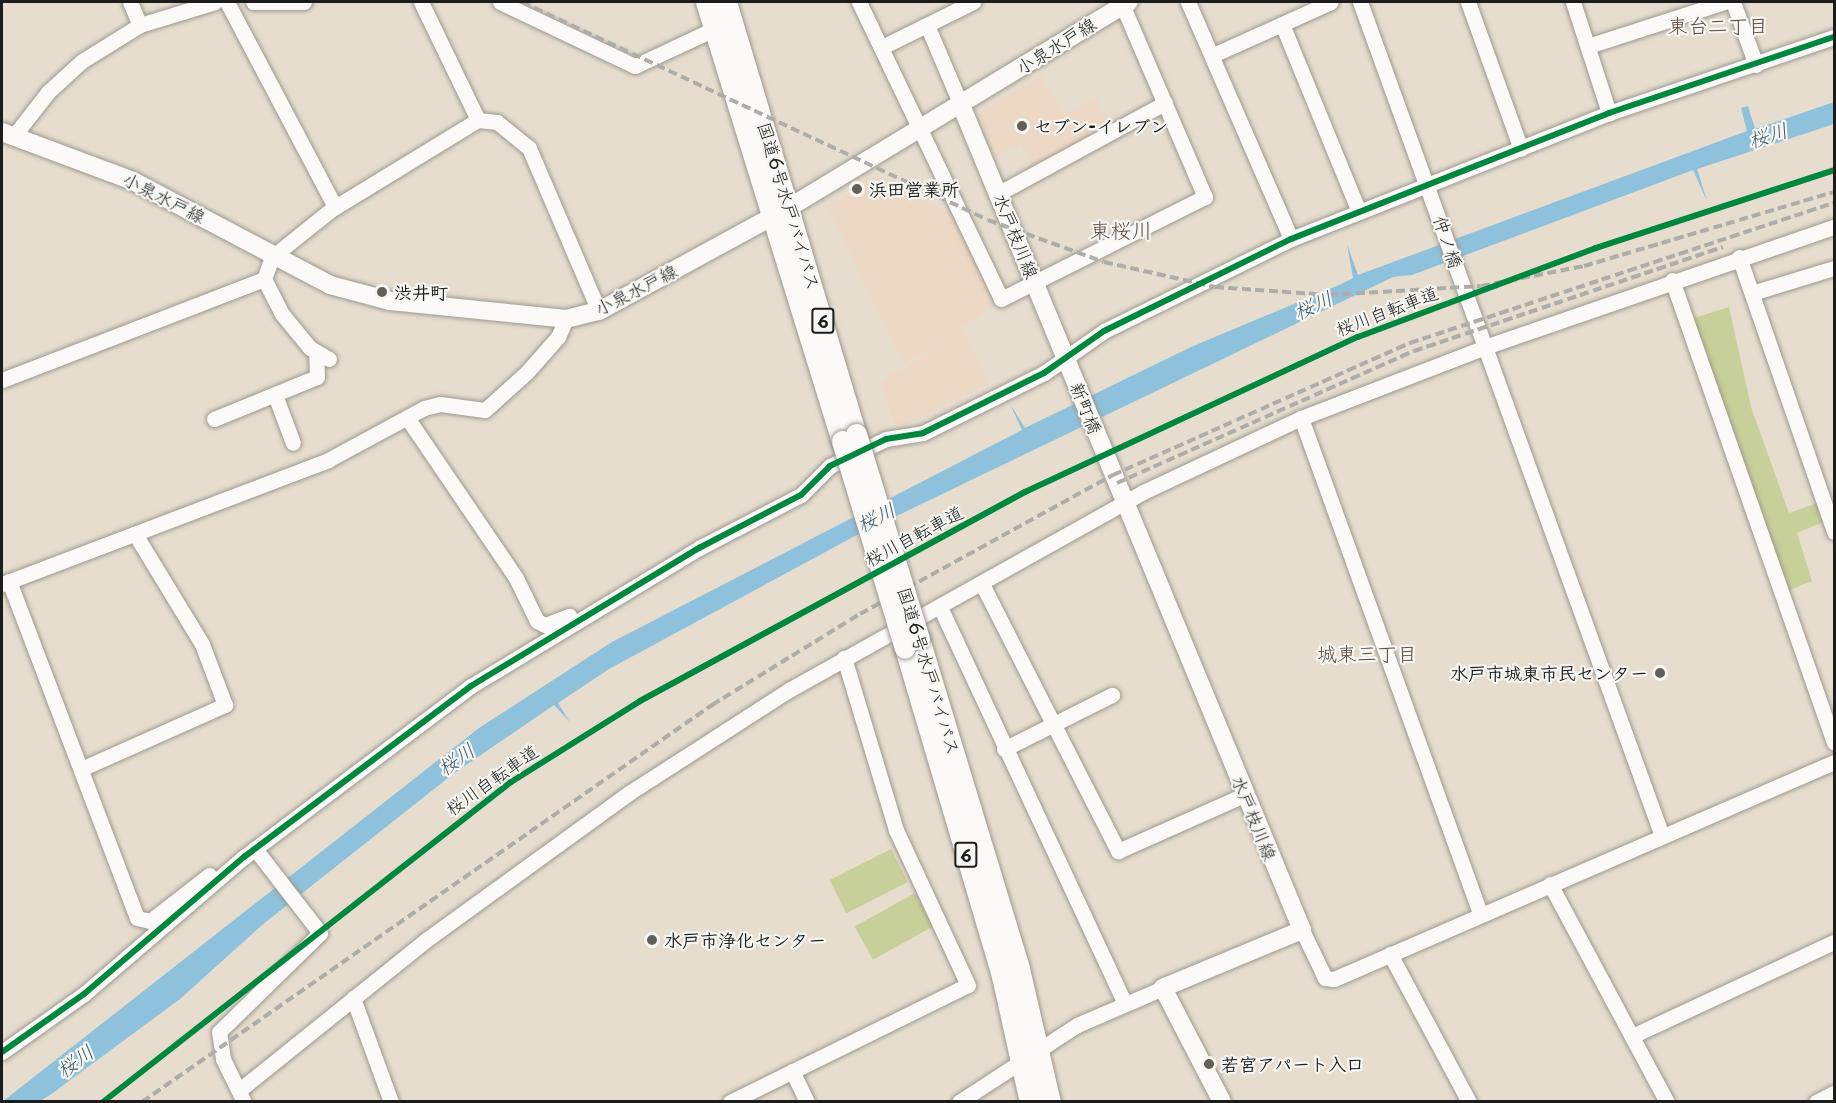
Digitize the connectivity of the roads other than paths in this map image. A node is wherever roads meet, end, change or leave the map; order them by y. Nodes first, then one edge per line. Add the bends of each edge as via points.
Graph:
1 (130, 2) edge
2 (215, 2) edge
3 (227, 2) edge
4 (253, 2) edge
5 (304, 2) edge
6 (421, 2) edge
7 (500, 2) edge
8 (706, 2) edge
9 (726, 2) edge
10 (859, 2) edge
11 (973, 2) edge
12 (1124, 2) edge
13 (1188, 2) edge
14 (1331, 2) edge
15 (1360, 2) edge
16 (1468, 2) edge
17 (1573, 2) edge
18 (1724, 2) edge
19 (1733, 2) edge
20 (1282, 24) junction
21 (140, 25) junction
22 (927, 25) junction
23 (714, 29) junction
24 (1834, 38) edge
25 (1588, 46) junction
26 (882, 47) junction
27 (1213, 55) junction
28 (1756, 65) junction
29 (1165, 103) junction
30 (961, 105) junction
31 (1610, 113) junction
32 (478, 120) junction
33 (920, 129) junction
34 (8, 135) edge
35 (1521, 148) junction
36 (1428, 186) junction
37 (999, 193) junction
38 (335, 207) junction
39 (790, 207) junction
40 (1359, 212) junction
41 (772, 218) junction
42 (1834, 227) edge
43 (1291, 239) junction
44 (1739, 257) junction
45 (272, 258) junction
46 (1834, 268) edge
47 (264, 279) junction
48 (1672, 280) junction
49 (1035, 283) junction
50 (1752, 292) junction
51 (599, 311) junction
52 (566, 319) junction
53 (1485, 347) junction
54 (1068, 363) junction
55 (2, 380) edge
56 (275, 395) junction
57 (408, 418) junction
58 (1301, 418) junction
59 (214, 419) dead end
60 (849, 438) junction
61 (293, 444) dead end
62 (1102, 449) joint
63 (1123, 502) junction
64 (1834, 532) edge
65 (135, 534) junction
66 (5, 583) edge
67 (982, 584) junction
68 (940, 607) junction
69 (592, 611) junction
70 (912, 643) junction
71 (844, 658) junction
72 (1112, 695) dead end
73 (1051, 726) junction
74 (1834, 742) edge
75 (1004, 749) junction
76 (1834, 762) edge
77 (81, 769) junction
78 (1244, 795) junction
79 (1661, 833) junction
80 (253, 854) junction
81 (1550, 884) junction
82 (1480, 914) junction
83 (1302, 930) junction
84 (1834, 942) edge
85 (1390, 954) junction
86 (1163, 988) junction
87 (353, 998) junction
88 (1125, 1003) junction
89 (1632, 1036) junction
90 (1041, 1047) junction
91 (2, 1053) edge
92 (1022, 1064) junction
93 (792, 1071) junction
94 (1834, 1092) edge
95 (243, 1095) edge
96 (391, 1101) edge
97 (730, 1101) edge
98 (807, 1101) edge
99 (959, 1101) edge
100 (1030, 1101) edge
101 (1050, 1101) edge
102 (1222, 1101) edge
103 (1469, 1101) edge
104 (1667, 1101) edge
105 (1816, 1101) edge

1 - 21 street
2 - 21 street
3 - 38 street
4 - 5 street
6 - 32 street
7 - 23 street via 635,66
8 - 23 highway, 国道6号水戸バイパス / 6
9 - 39 highway, 国道6号水戸バイパス / 6
10 - 26 street
11 - 22 street
12 - 29 street
12 - 30 main road, 小泉水戸線
13 - 27 street
14 - 20 street
15 - 36 street, 仲ノ橋
16 - 35 street
17 - 25 street
18 - 25 street
19 - 28 street
20 - 27 street
20 - 40 street
21 - 34 street via 74,69
22 - 26 street
22 - 30 street
23 - 41 highway, 国道6号水戸バイパス / 6
24 - 28 street
25 - 31 street
26 - 33 street
27 - 43 street
28 - 31 street
29 - 37 street
29 - 49 street via 1205,197
30 - 33 main road, 小泉水戸線
30 - 37 main road, 水戸枝川線
31 - 35 street
32 - 38 street
32 - 51 street via 497,122 529,148
33 - 39 main road, 小泉水戸線
33 - 49 street via 1001,299
34 - 45 main road, 小泉水戸線 via 133,181
35 - 36 street
36 - 40 street
36 - 53 street, 仲ノ橋
37 - 49 main road, 水戸枝川線
38 - 45 street
39 - 41 main road, 小泉水戸線
39 - 60 highway, 国道6号水戸バイパス / 6
40 - 43 street
41 - 51 main road, 小泉水戸線
41 - 60 highway, 国道6号水戸バイパス / 6
42 - 44 street
43 - 54 street via 1104,331
44 - 48 street
44 - 50 street
45 - 47 street
45 - 52 main road, 小泉水戸線 via 374,299
46 - 50 street
47 - 55 street
47 - 56 street via 294,332 323,355 317,377
48 - 53 street
48 - 74 street
49 - 54 main road, 水戸枝川線
50 - 64 street
51 - 52 main road, 小泉水戸線
52 - 57 street via 558,337 485,411 440,404
53 - 58 street
53 - 79 street, 仲ノ橋
54 - 62 main road, 新町橋
54 - 69 street via 923,433 886,439 830,466 801,495
56 - 59 street
56 - 61 street
57 - 65 street via 328,460
57 - 69 street via 516,578 537,621 545,625
58 - 63 street
58 - 82 street
60 - 70 highway, 国道6号水戸バイパス / 6, bridge
62 - 63 main road, 水戸枝川線
63 - 67 street
63 - 78 main road, 水戸枝川線
65 - 66 street
65 - 77 street via 202,644 225,705
66 - 77 street
67 - 68 street
67 - 73 street
68 - 71 street
68 - 75 street
69 - 80 street via 471,686
70 - 90 highway, 国道6号水戸バイパス / 6
70 - 92 highway, 国道6号水戸バイパス / 6
71 - 87 street via 629,793
71 - 93 street via 896,830 968,985
72 - 73 street
73 - 75 street
73 - 78 street via 1118,851
75 - 88 street
76 - 79 street
77 - 80 street via 142,923
78 - 83 main road, 水戸枝川線
79 - 81 street
80 - 91 street via 84,994
80 - 95 street via 314,924 317,941 219,1032 223,1059
81 - 82 street
81 - 89 street
82 - 85 street
83 - 85 street via 1325,978 1334,979
83 - 86 main road
84 - 89 street
85 - 103 street
86 - 88 street
86 - 102 main road
87 - 95 street
87 - 96 street
88 - 90 street
89 - 104 street
90 - 92 street
90 - 101 highway, 国道6号水戸バイパス / 6
92 - 99 street
92 - 100 highway, 国道6号水戸バイパス / 6
93 - 97 street
93 - 98 street
94 - 105 street

